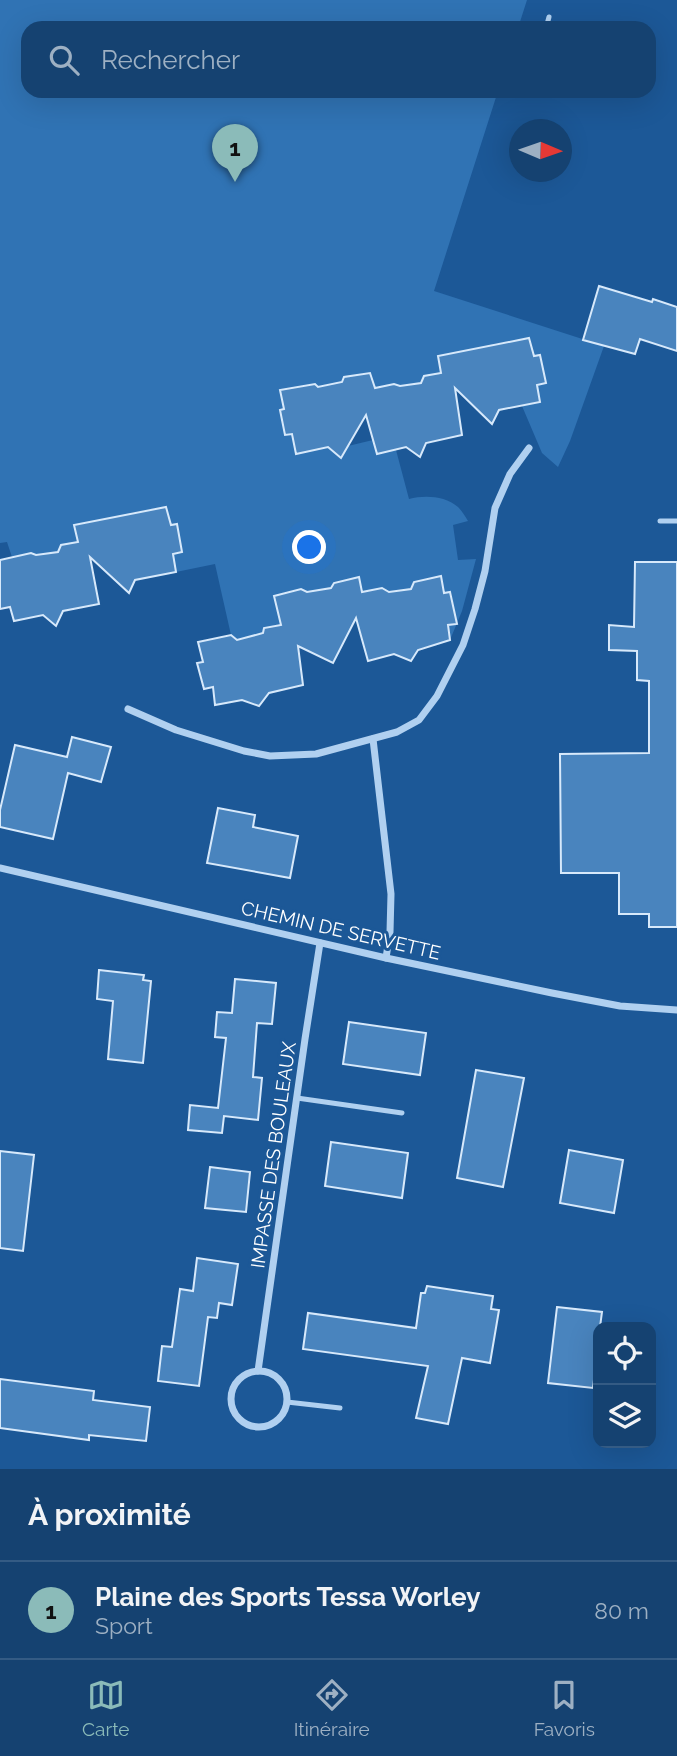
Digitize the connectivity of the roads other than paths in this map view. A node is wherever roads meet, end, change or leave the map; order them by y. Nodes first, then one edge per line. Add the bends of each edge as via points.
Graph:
1 (549, 17) dead end
2 (548, 21) edge
3 (529, 448) dead end
4 (660, 521) dead end
5 (677, 521) edge
6 (128, 709) dead end
7 (373, 739) junction
8 (0, 868) edge
9 (320, 943) junction
10 (386, 958) junction
11 (677, 1010) edge
12 (297, 1098) junction
13 (402, 1113) dead end
14 (258, 1371) junction
15 (287, 1402) junction
16 (340, 1408) dead end

1 - 2 lane
3 - 7 street via 510,474 495,508 475,609 437,696 419,720
4 - 5 lane
6 - 7 street via 176,730 271,756 316,754
7 - 10 street via 391,894
8 - 9 street, CHEMIN DE SERVETTE
9 - 10 street, CHEMIN DE SERVETTE
9 - 12 street, IMPASSE DES BOULEAUX
10 - 11 street, CHEMIN DE SERVETTE via 620,1006
12 - 13 lane
12 - 14 street, IMPASSE DES BOULEAUX
14 - 15 street via 279,1380
14 - 15 street via 247,1373 233,1389 233,1411 240,1420 263,1427 283,1414
15 - 16 lane

